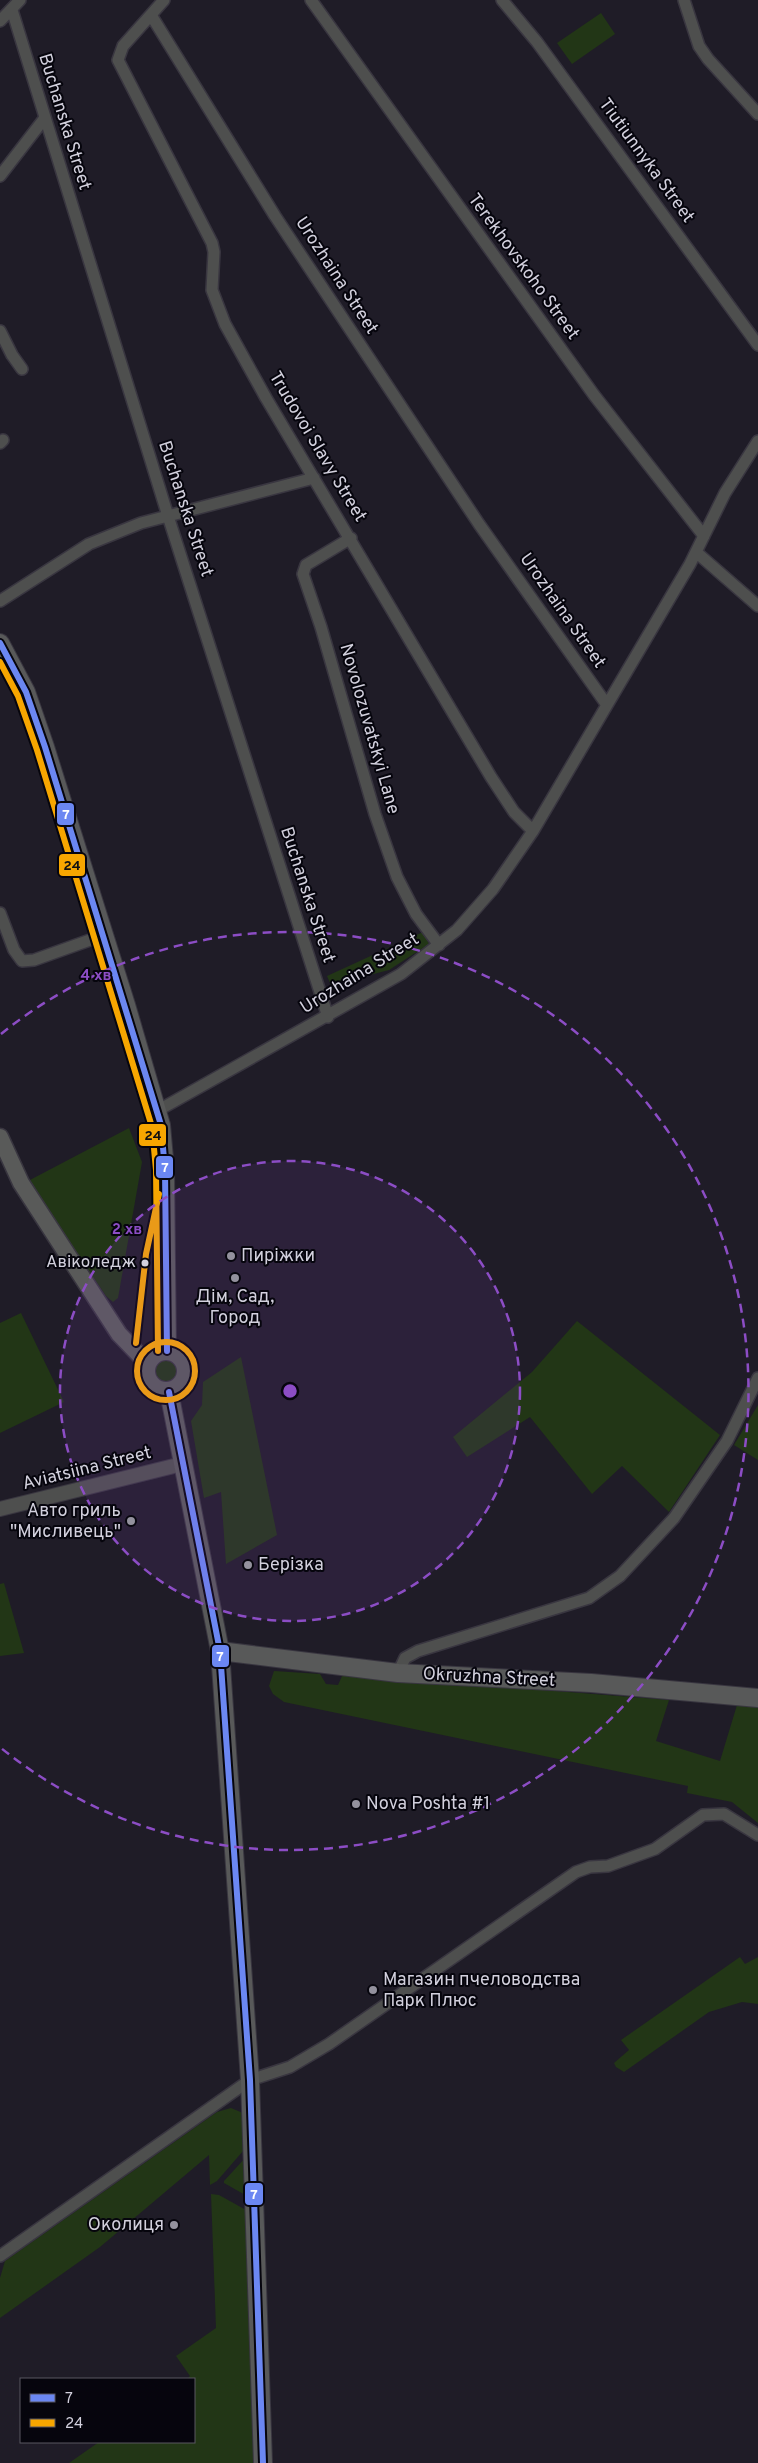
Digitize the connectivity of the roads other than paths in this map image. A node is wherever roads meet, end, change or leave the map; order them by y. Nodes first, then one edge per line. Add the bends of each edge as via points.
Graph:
1 (20, 0) edge
2 (164, 0) edge
3 (311, 0) edge
4 (502, 0) edge
5 (684, 0) edge
6 (12, 10) junction
7 (150, 15) junction
8 (0, 21) edge
9 (758, 114) edge
10 (44, 119) junction
11 (0, 176) edge
12 (0, 331) edge
13 (758, 345) edge
14 (22, 370) dead end
15 (758, 441) edge
16 (314, 478) junction
17 (168, 516) junction
18 (704, 536) junction
19 (352, 538) junction
20 (696, 552) junction
21 (0, 601) edge
22 (758, 606) edge
23 (0, 643) edge
24 (607, 705) junction
25 (533, 831) junction
26 (0, 913) edge
27 (104, 935) junction
28 (440, 945) junction
29 (328, 1016) junction
30 (157, 1111) junction
31 (0, 1137) edge
32 (167, 1350) junction
33 (146, 1363) junction
34 (758, 1378) edge
35 (169, 1392) junction
36 (182, 1464) junction
37 (0, 1509) edge
38 (220, 1651) junction
39 (398, 1673) junction
40 (758, 1698) edge
41 (758, 1835) edge
42 (250, 2080) junction
43 (0, 2256) edge
44 (263, 2463) edge

1 - 6 street
2 - 7 street
3 - 18 street, Terekhovskoho Street via 594,395
4 - 13 street, Tiutiunnyka Street via 537,42
5 - 9 street via 699,46
6 - 8 street
6 - 10 street, Buchanska Street
7 - 16 street, Trudovoi Slavy Street via 123,46 118,60 212,243 211,282 218,309
7 - 24 street, Urozhaina Street via 297,249 473,515
10 - 11 street
10 - 17 street, Buchanska Street
12 - 14 street
15 - 18 street via 729,486
16 - 17 street
16 - 19 street, Trudovoi Slavy Street
17 - 21 street via 88,544
17 - 29 street, Buchanska Street
18 - 20 street
19 - 25 street, Trudovoi Slavy Street via 504,798
19 - 28 street, Novolozuvatskyi Lane via 306,565 303,574 374,814 397,878 416,914
20 - 22 street
20 - 24 street
23 - 27 main road via 29,701
24 - 25 street, Urozhaina Street
25 - 28 street, Urozhaina Street via 475,912
26 - 27 street via 17,957 27,962
27 - 30 main road
28 - 29 street, Urozhaina Street via 401,974
29 - 30 street, Urozhaina Street
30 - 32 main road via 165,1170
31 - 33 main road via 21,1183 119,1334
32 - 33 main road
32 - 35 main road via 184,1360 187,1370 179,1388
33 - 35 main road via 150,1383 158,1390
34 - 39 street via 727,1441 674,1518 620,1576 589,1598 418,1652 405,1658
35 - 36 main road
36 - 37 street, Aviatsiina Street
36 - 38 main road
38 - 39 main road, Okruzhna Street
38 - 42 main road
39 - 40 main road, Okruzhna Street
41 - 42 street via 724,1814 703,1815 655,1850 608,1866 576,1872 329,2044 290,2067
42 - 43 street
42 - 44 main road

